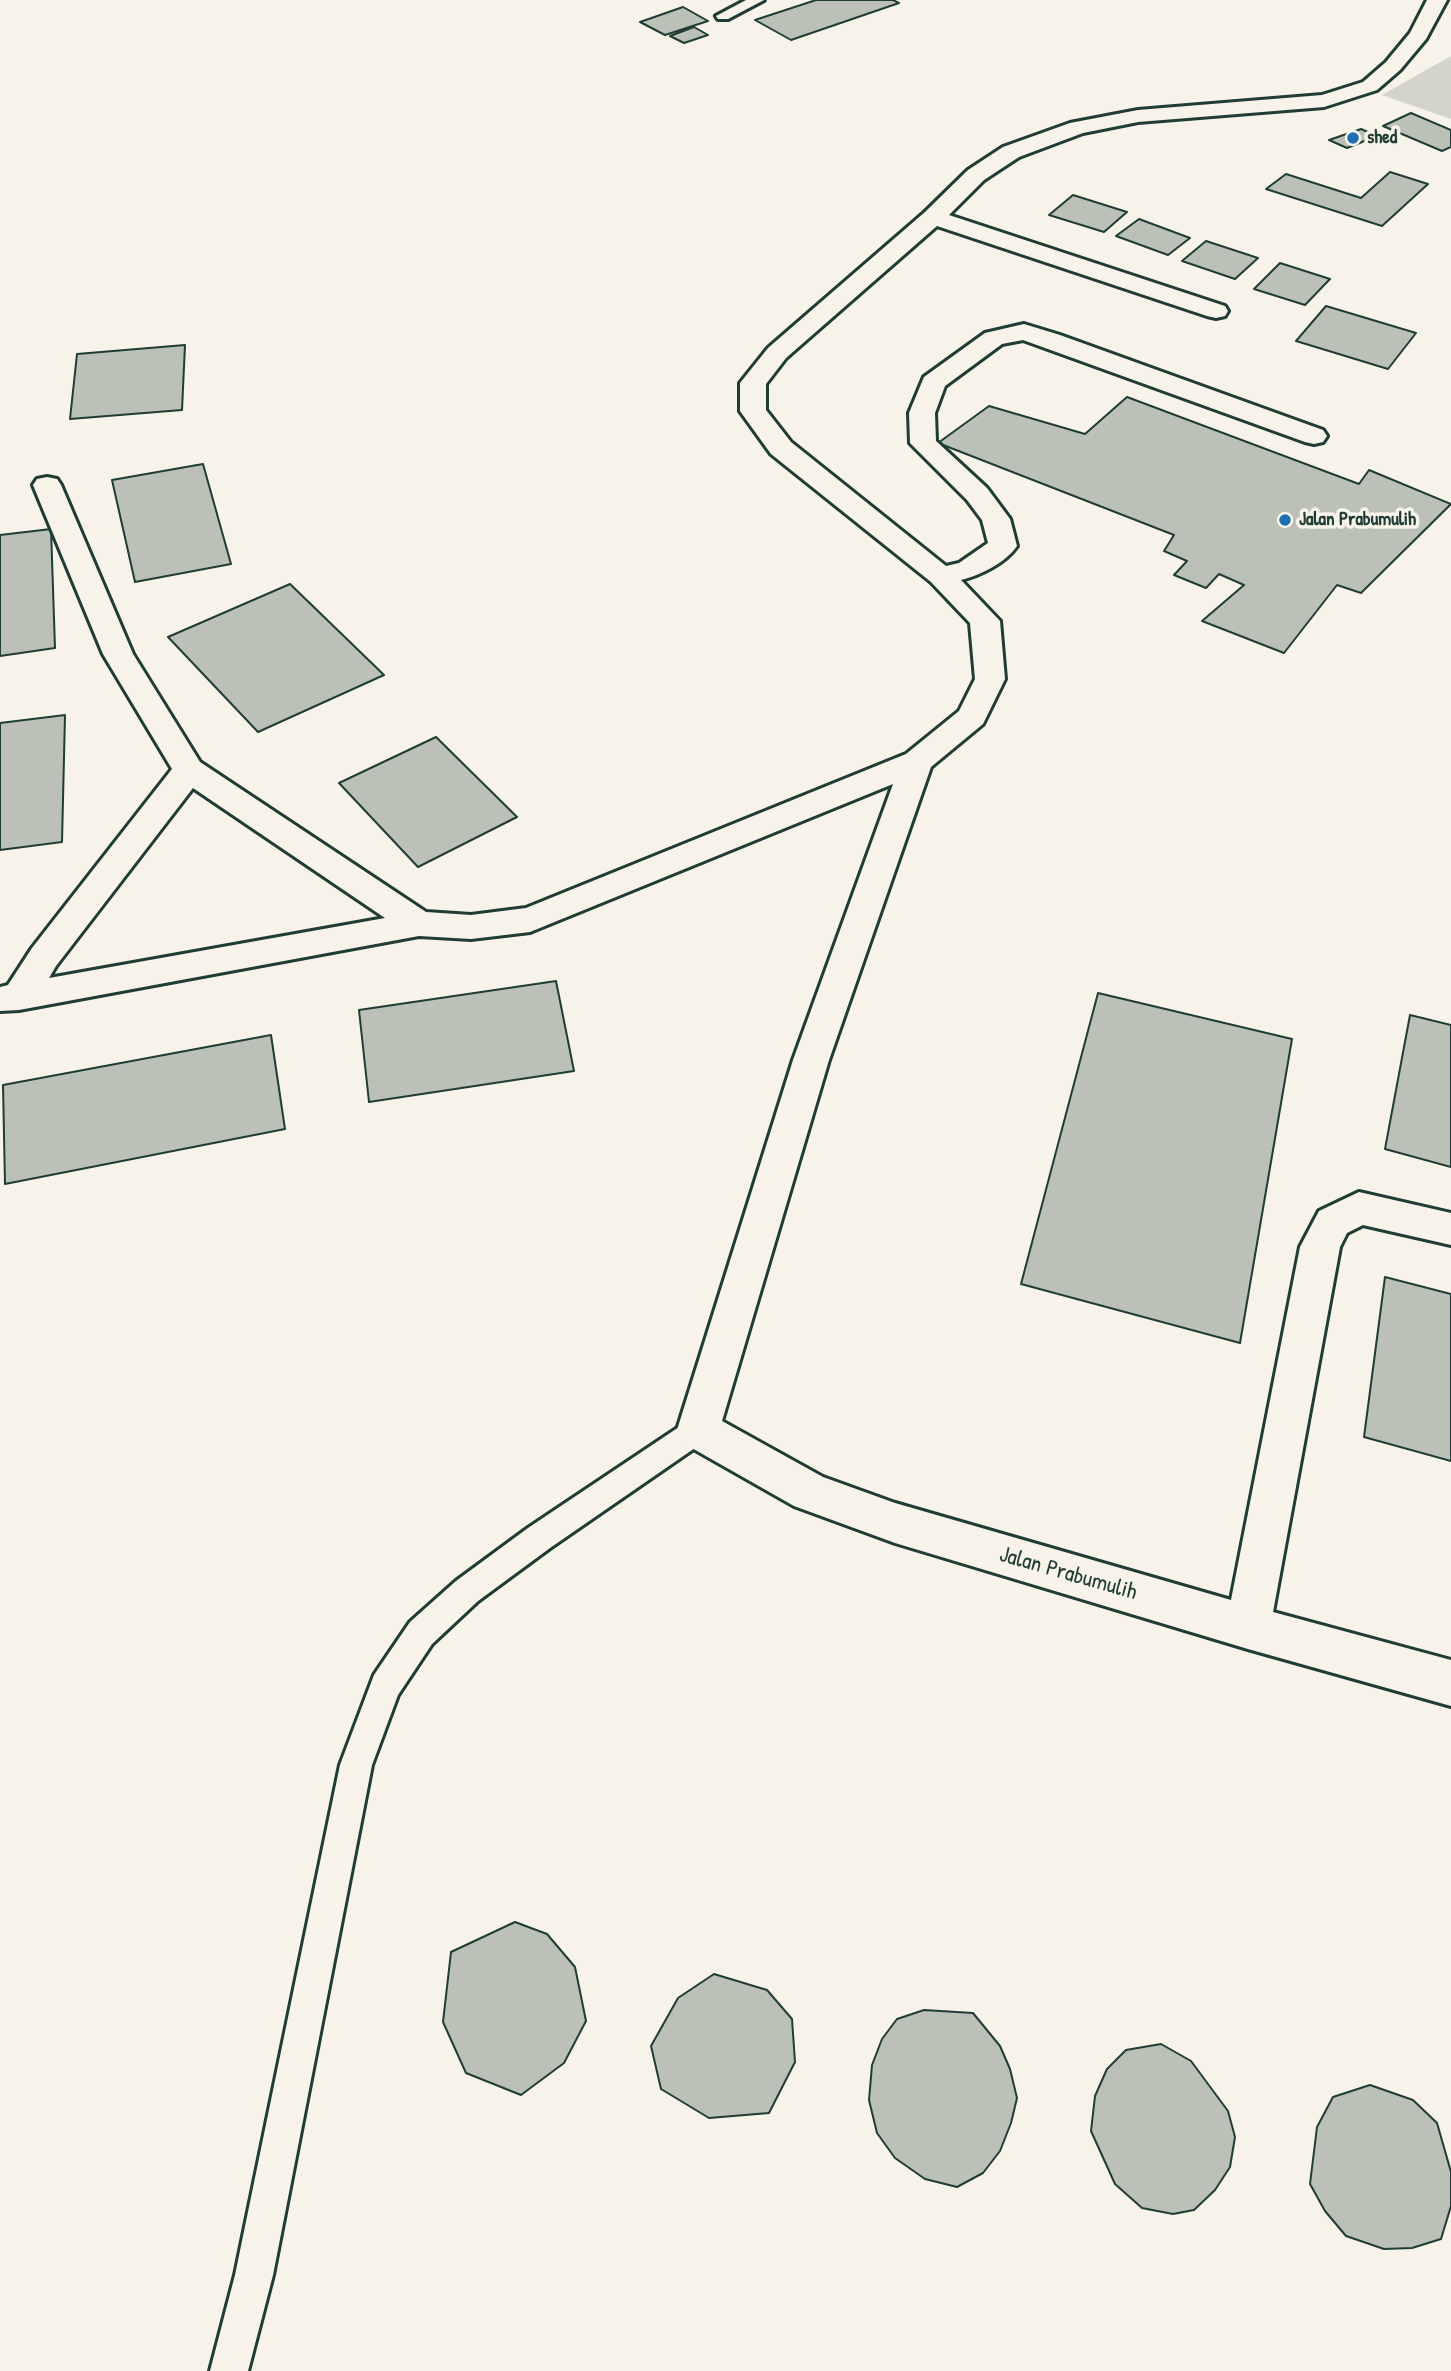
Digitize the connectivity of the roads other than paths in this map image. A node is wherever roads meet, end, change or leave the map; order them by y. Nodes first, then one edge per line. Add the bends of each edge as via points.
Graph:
1 (757, 0) edge
2 (1437, 0) edge
3 (723, 16) dead end
4 (933, 217) junction
5 (1216, 311) dead end
6 (1314, 436) dead end
7 (47, 485) dead end
8 (941, 576) junction
9 (917, 762) junction
10 (189, 770) junction
11 (419, 924) junction
12 (9, 998) edge
13 (1451, 1229) edge
14 (698, 1430) junction
15 (1248, 1627) junction
16 (1451, 1683) edge
17 (229, 2371) edge

1 - 3 lane
2 - 4 street via 1419,35 1370,86 1324,101 1138,116 1078,128 1011,152 976,175
4 - 5 street
4 - 8 street via 777,354 753,383 753,411 781,448
6 - 8 street via 1051,340 1024,332 994,338 933,382 922,413 923,443 977,494 996,519 1003,546 969,569
7 - 10 street via 118,654
8 - 9 street via 985,621 990,679 972,717
9 - 11 street via 530,920 471,927
9 - 14 street via 811,1060
10 - 11 street
10 - 12 street
11 - 12 street
13 - 15 street via 1359,1208 1333,1222 1320,1247
14 - 15 street, Jalan Prabumulih via 809,1492 895,1523
14 - 17 lane via 467,1591 421,1633 385,1686 356,1765 256,2262
15 - 16 street, Jalan Prabumulih

